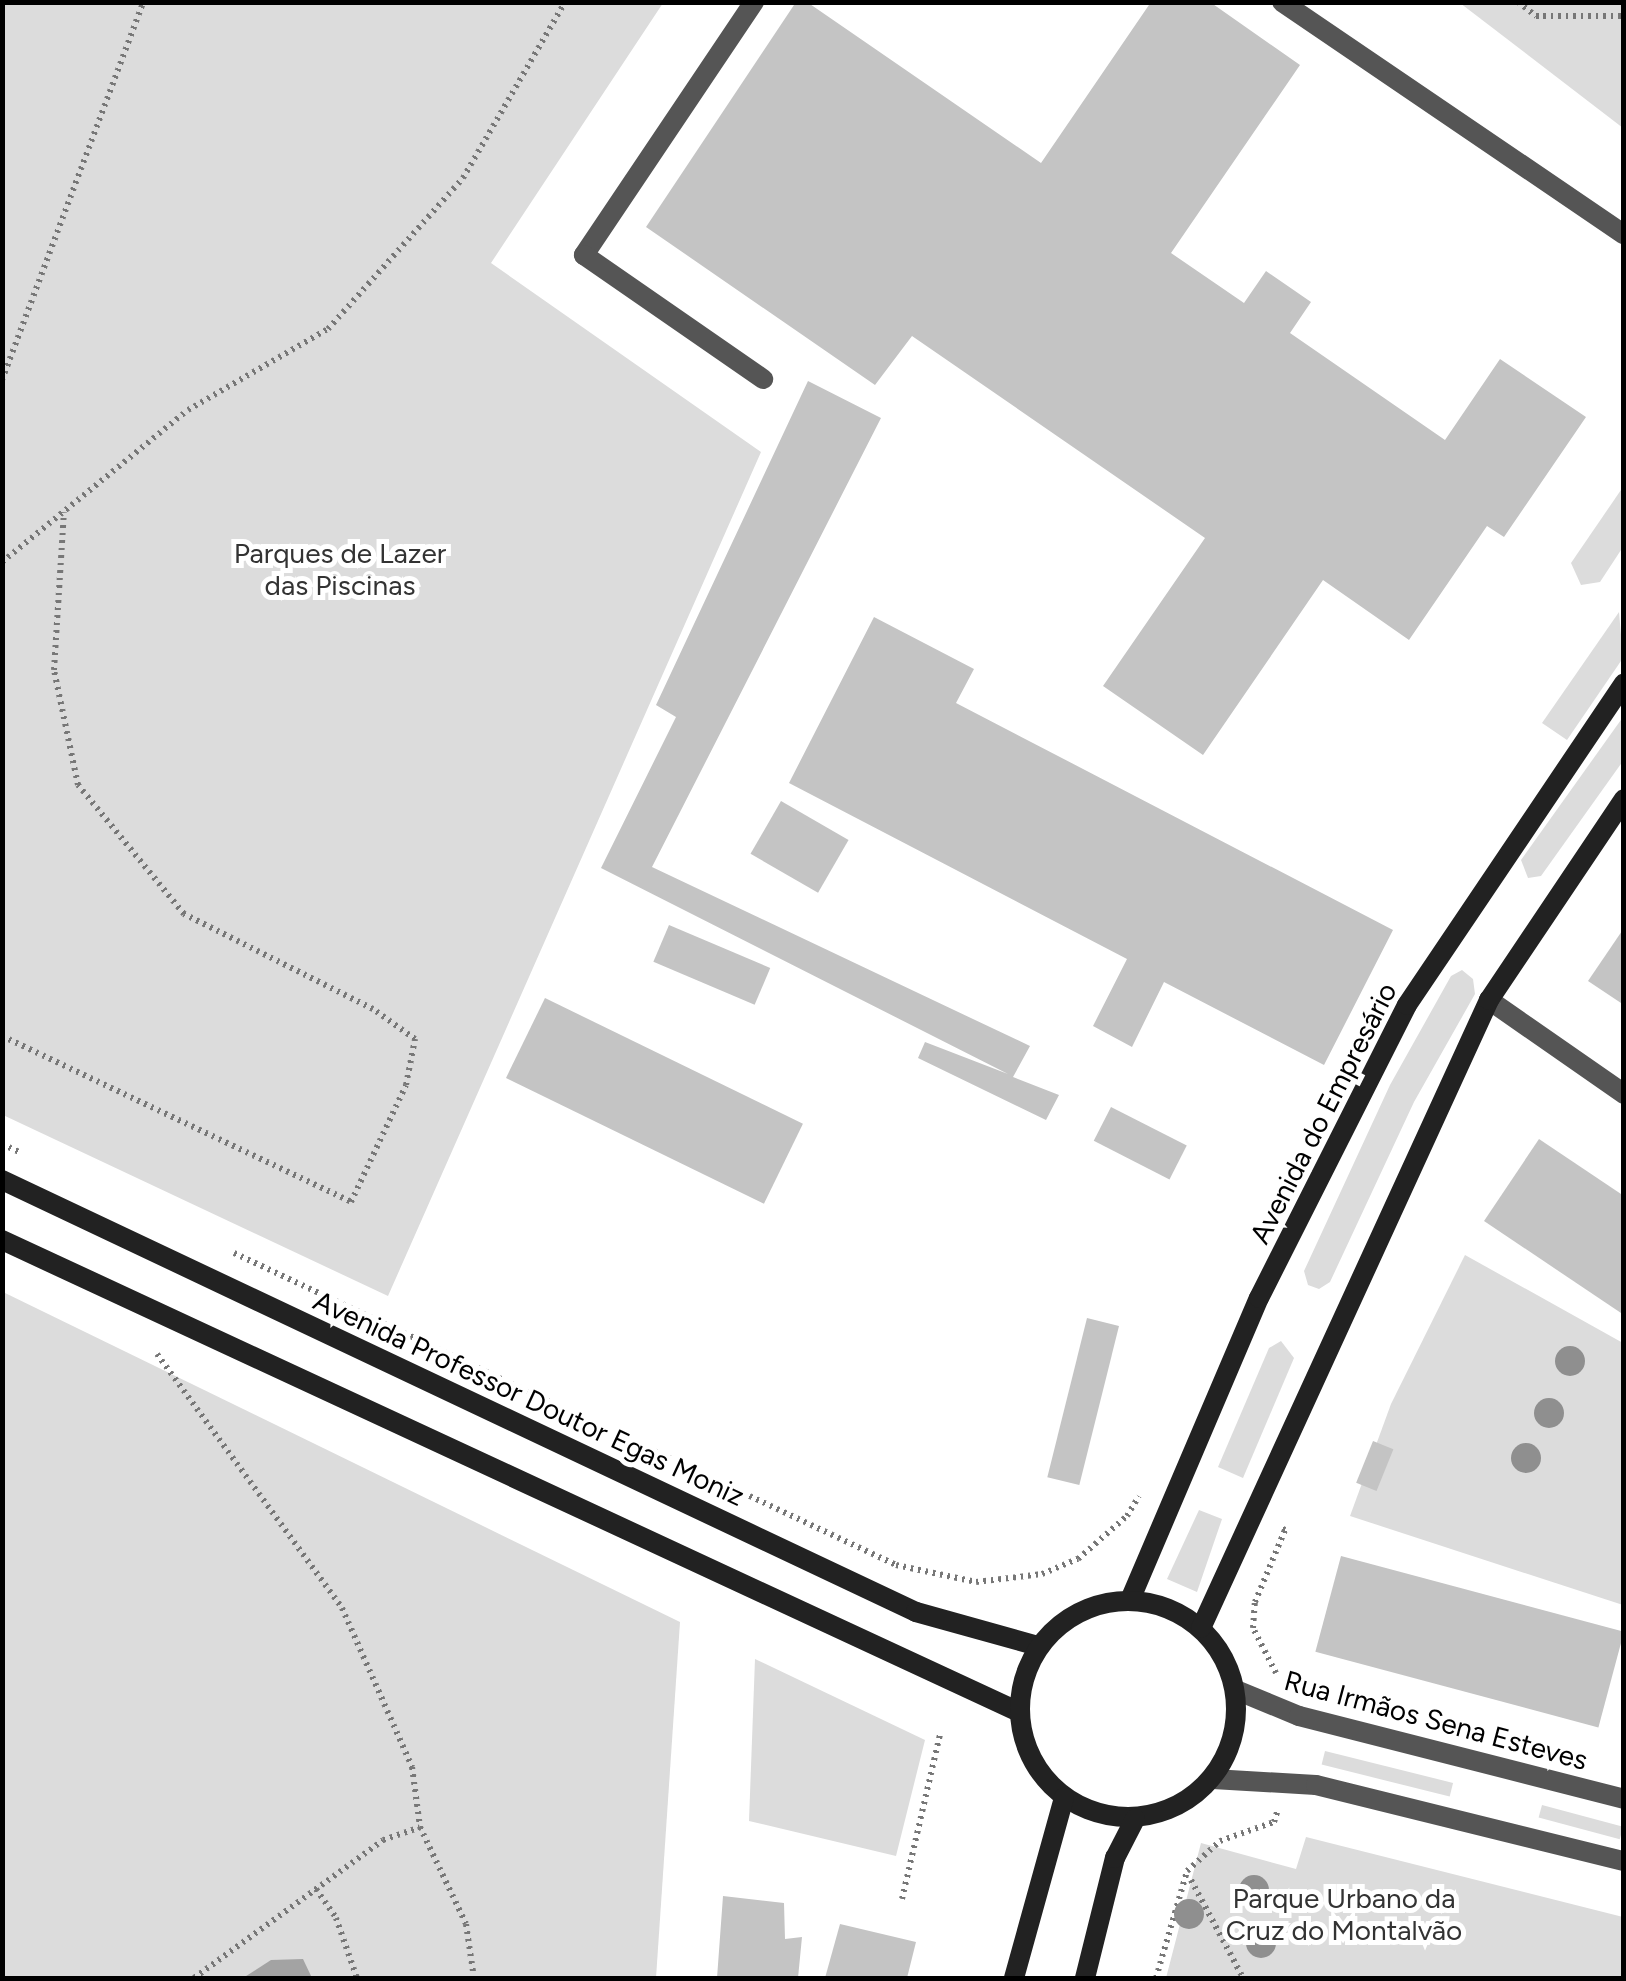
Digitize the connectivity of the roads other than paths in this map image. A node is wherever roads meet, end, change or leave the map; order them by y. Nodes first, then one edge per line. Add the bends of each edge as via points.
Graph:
1 (754, 2) edge
2 (1282, 2) edge
3 (1624, 234) edge
4 (763, 379) dead end
5 (1624, 683) edge
6 (1624, 799) edge
7 (1489, 1000) junction
8 (1624, 1094) edge
9 (2, 1180) edge
10 (2, 1240) edge
11 (1130, 1600) junction
12 (1201, 1628) junction
13 (1038, 1646) junction
14 (1236, 1690) junction
15 (1019, 1712) junction
16 (1212, 1779) junction
17 (1064, 1798) junction
18 (1624, 1800) edge
19 (1135, 1818) junction
20 (1624, 1862) edge
21 (1014, 1978) edge
22 (1084, 1978) edge

1 - 4 street via 584,255
2 - 3 street
5 - 11 main road, Avenida do Empresário via 1407,1005 1260,1298
6 - 7 main road
7 - 8 street
7 - 12 main road
9 - 13 main road, Avenida Professor Doutor Egas Moniz via 916,1612
10 - 15 main road
11 - 12 main road via 1152,1603
11 - 13 main road via 1079,1611
12 - 14 main road
13 - 15 main road
14 - 16 main road via 1230,1747
14 - 18 street, Rua Irmãos Sena Esteves via 1299,1716
15 - 17 main road via 1033,1763
16 - 19 main road via 1185,1803
16 - 20 street via 1316,1785
17 - 19 main road via 1084,1810
17 - 21 main road
19 - 22 main road via 1115,1858

